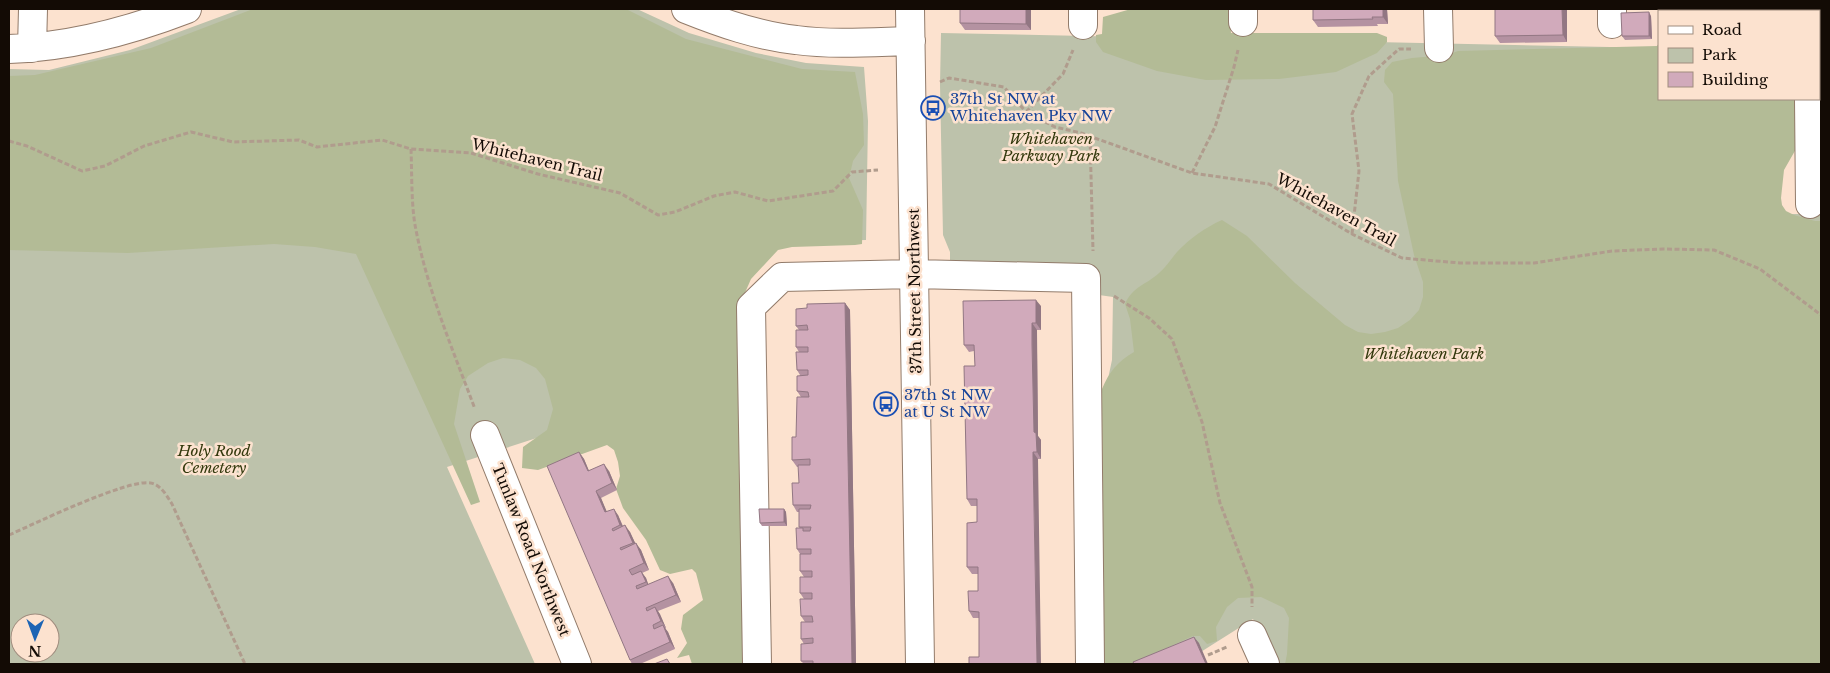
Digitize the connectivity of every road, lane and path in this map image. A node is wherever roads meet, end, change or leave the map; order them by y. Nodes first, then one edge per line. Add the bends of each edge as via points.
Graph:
1 (33, 9) edge
2 (187, 9) edge
3 (686, 9) edge
4 (910, 9) edge
5 (1438, 9) edge
6 (1243, 15) edge
7 (729, 17) edge
8 (1083, 17) edge
9 (910, 41) junction
10 (20, 48) edge
11 (1439, 48) dead end
12 (1398, 49) dead end
13 (935, 84) dead end
14 (1809, 100) edge
15 (1026, 112) junction
16 (1090, 137) junction
17 (9, 141) edge
18 (411, 149) junction
19 (878, 170) dead end
20 (1192, 172) junction
21 (1810, 204) dead end
22 (1352, 234) junction
23 (914, 274) junction
24 (1086, 278) junction
25 (1821, 315) edge
26 (485, 435) joint
27 (9, 535) edge
28 (1252, 635) joint
29 (245, 664) edge
30 (577, 664) edge
31 (757, 664) edge
32 (920, 664) edge
33 (1090, 664) edge
34 (1265, 664) edge

1 - 10 street
2 - 10 street via 122,31 58,45
3 - 7 street
4 - 9 street, 37th Street Northwest
5 - 11 street
6 - 20 path via 1234,67 1215,127
7 - 9 street via 748,31 795,40
8 - 15 path via 1063,74
9 - 23 street, 37th Street Northwest
12 - 22 path via 1369,76 1352,114 1359,171
13 - 15 path, Whitehaven Trail via 949,78 1004,87
14 - 21 street
15 - 16 path, Whitehaven Trail via 1055,127
16 - 20 path, Whitehaven Trail
16 - 24 path via 1093,252
17 - 18 path, Whitehaven Trail via 82,171 106,166 144,146 191,132 233,142 299,140 317,147 382,140
18 - 19 path, Whitehaven Trail via 471,153 538,174 620,193 658,215 735,192 768,201 833,191 852,172
18 - 26 path via 415,228 426,272
20 - 22 path, Whitehaven Trail via 1269,184
22 - 25 path, Whitehaven Trail via 1402,258 1460,263 1534,262 1612,251 1714,250 1760,269
23 - 24 street
23 - 31 street via 782,277 751,307
23 - 32 street, 37th Street Northwest
24 - 28 path via 1149,318 1172,339 1202,422 1220,503 1252,587
24 - 33 street
26 - 30 street, Tunlaw Road Northwest
27 - 29 path via 90,500 137,483 152,483 172,504
28 - 34 street

